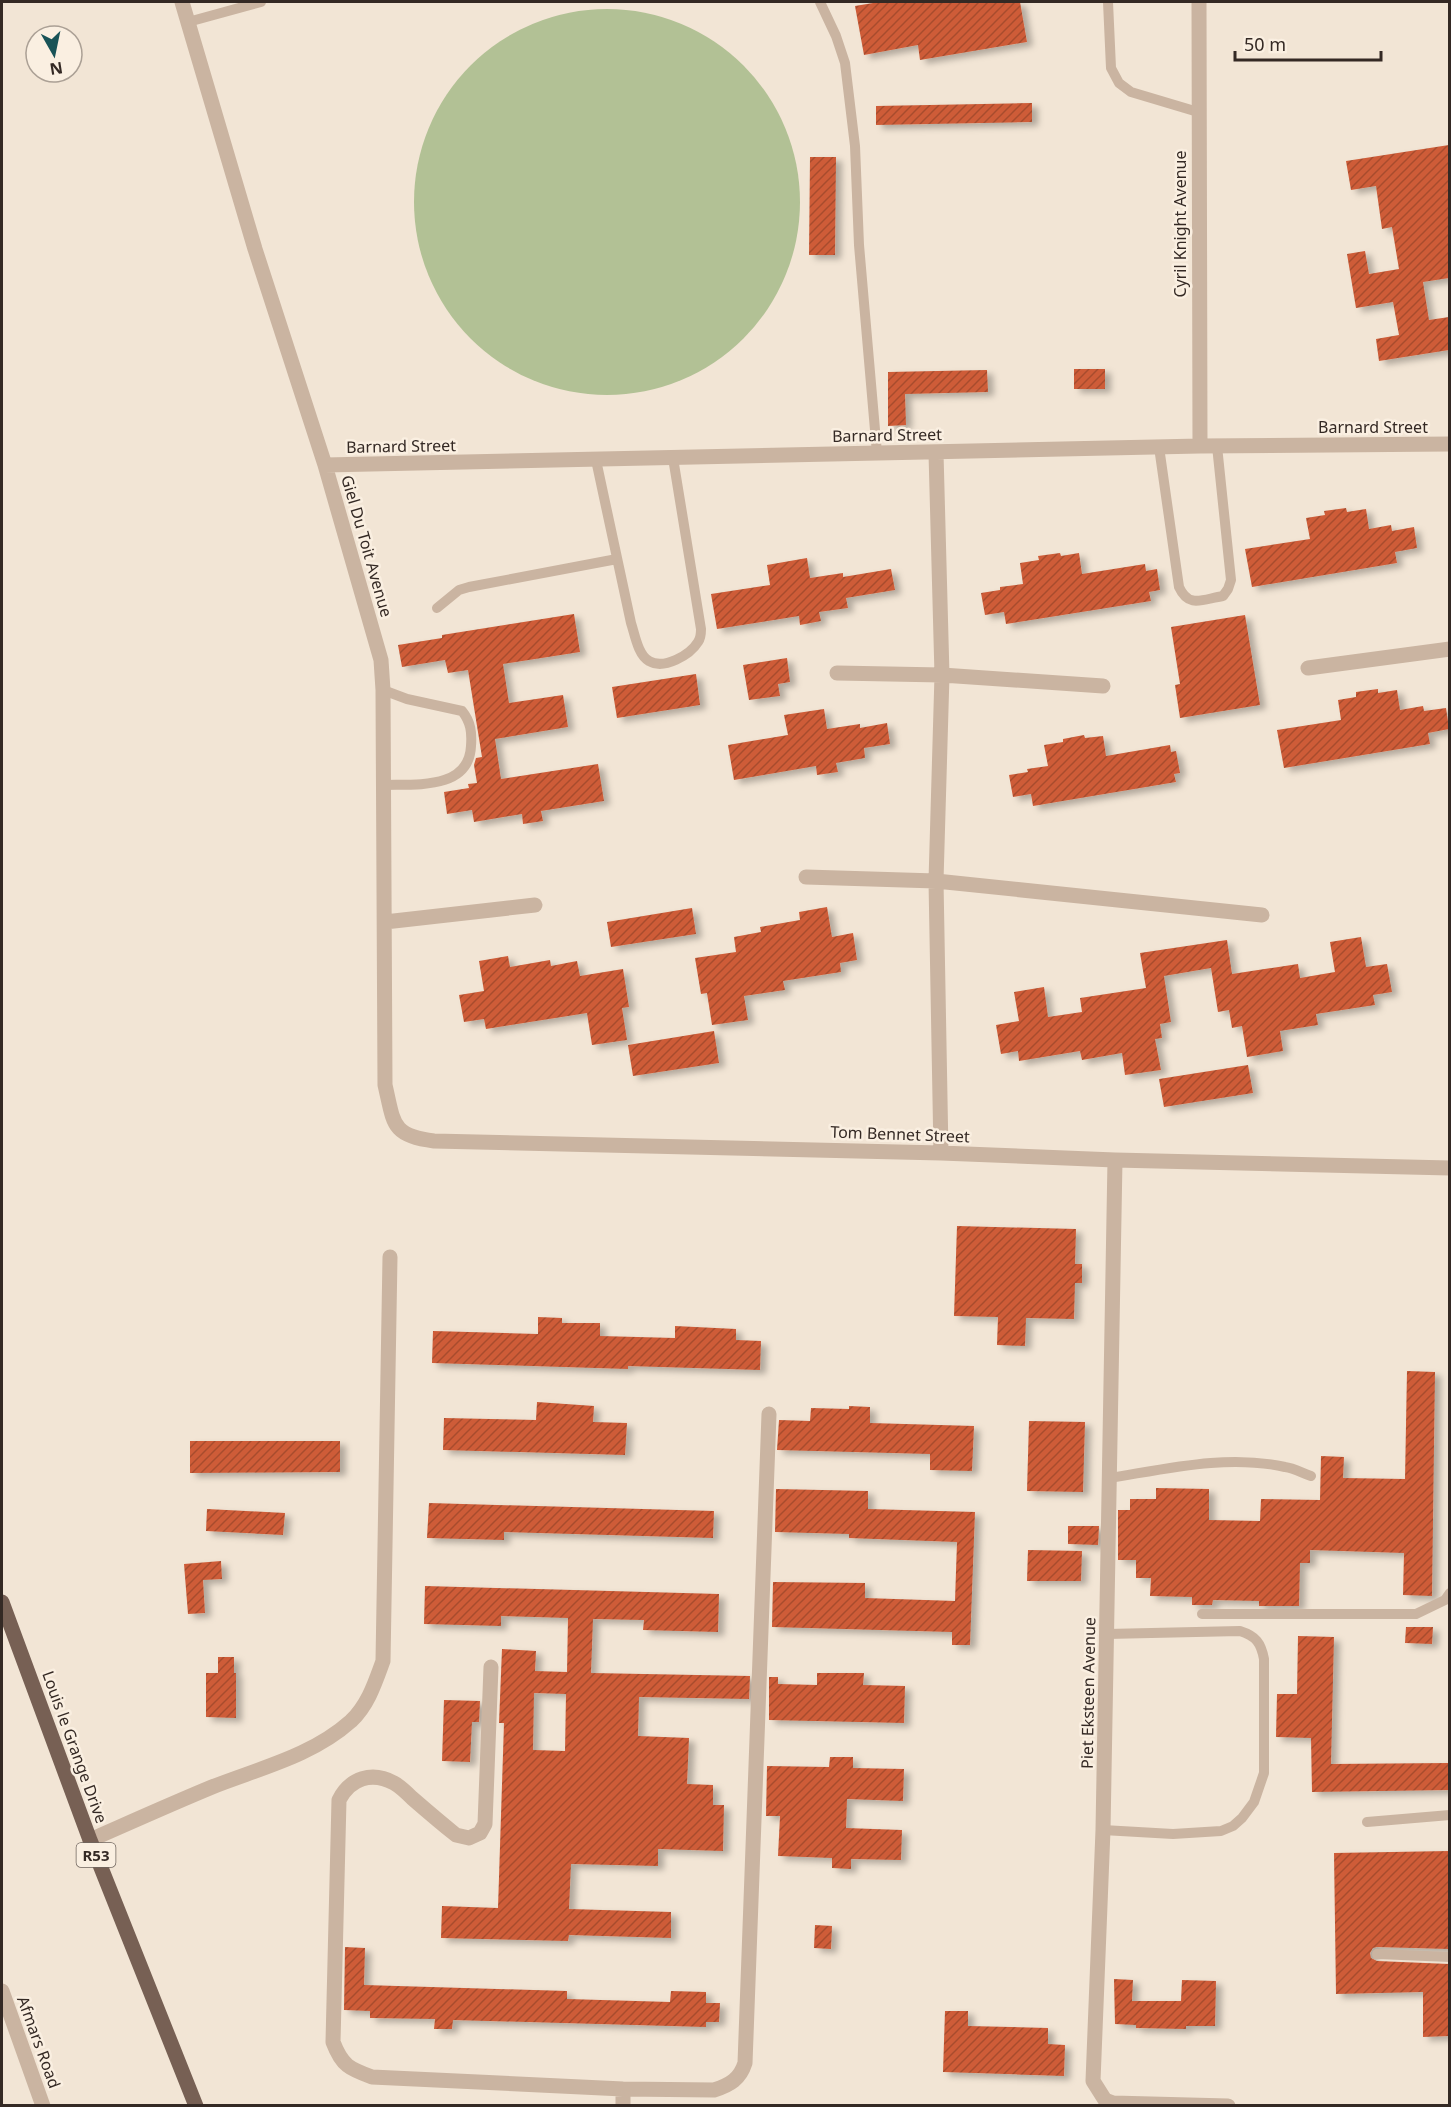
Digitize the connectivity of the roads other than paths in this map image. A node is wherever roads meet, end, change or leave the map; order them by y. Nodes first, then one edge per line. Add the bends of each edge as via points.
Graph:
1 (182, 2) edge
2 (261, 2) edge
3 (820, 2) edge
4 (1108, 2) edge
5 (1199, 2) edge
6 (188, 21) junction
7 (1198, 112) junction
8 (1449, 444) edge
9 (1200, 446) junction
10 (1216, 446) junction
11 (1159, 447) junction
12 (877, 453) junction
13 (936, 453) junction
14 (673, 458) junction
15 (596, 460) junction
16 (325, 465) junction
17 (617, 559) junction
18 (437, 608) dead end
19 (1449, 649) edge
20 (1308, 668) dead end
21 (837, 673) dead end
22 (942, 675) junction
23 (1103, 686) dead end
24 (383, 690) junction
25 (383, 785) junction
26 (806, 878) dead end
27 (936, 881) junction
28 (535, 905) dead end
29 (1262, 915) dead end
30 (385, 922) junction
31 (385, 1085) joint
32 (941, 1152) junction
33 (1115, 1160) junction
34 (1449, 1168) edge
35 (390, 1257) dead end
36 (769, 1414) dead end
37 (1311, 1476) dead end
38 (1110, 1478) junction
39 (1449, 1593) edge
40 (2, 1602) edge
41 (1202, 1614) dead end
42 (1107, 1634) junction
43 (491, 1667) dead end
44 (1449, 1815) edge
45 (1367, 1822) dead end
46 (1103, 1830) junction
47 (90, 1840) junction
48 (1377, 1954) dead end
49 (1449, 1958) edge
50 (2, 1991) edge
51 (623, 2089) junction
52 (42, 2106) edge
53 (196, 2106) edge
54 (623, 2106) edge
55 (1228, 2106) edge

1 - 6 street, Giel Du Toit Avenue
2 - 6 lane
3 - 12 lane via 845,63 855,146 859,244
4 - 7 lane via 1112,68 1119,83 1131,92
5 - 7 street, Cyril Knight Avenue
6 - 16 street, Giel Du Toit Avenue via 255,249
7 - 9 street, Cyril Knight Avenue
8 - 10 street, Barnard Street
9 - 10 street, Barnard Street
9 - 11 street, Barnard Street
10 - 11 lane via 1231,580 1223,596 1191,601 1179,587
11 - 13 street, Barnard Street
12 - 13 street, Barnard Street
12 - 14 street, Barnard Street
13 - 22 street
14 - 15 street, Barnard Street
14 - 17 lane via 701,628 693,649 660,664 645,657 638,644
15 - 16 street, Barnard Street
15 - 17 lane
16 - 24 street, Giel Du Toit Avenue via 381,660
17 - 18 lane via 469,587
19 - 20 street
21 - 22 street
22 - 23 street
22 - 27 street
24 - 25 street, Giel Du Toit Avenue
24 - 25 lane via 462,711 472,733 469,761 459,774 424,783
25 - 30 street, Giel Du Toit Avenue
26 - 27 street
27 - 29 street
27 - 32 street
28 - 30 street
30 - 31 street, Giel Du Toit Avenue
31 - 32 street, Tom Bennet Street via 397,1128 411,1137 428,1140
32 - 33 street, Tom Bennet Street
33 - 34 street, Tom Bennet Street
33 - 38 street, Piet Eksteen Avenue
35 - 47 street via 383,1661 372,1694 353,1719 326,1741
36 - 51 street via 745,2063 735,2080 714,2090
37 - 38 lane via 1252,1462 1200,1464
38 - 42 street, Piet Eksteen Avenue
39 - 41 lane via 1445,1600 1416,1614
40 - 47 main road, Louis le Grange Drive / R53
42 - 46 street, Piet Eksteen Avenue
42 - 46 lane via 1240,1631 1256,1639 1264,1659 1264,1773 1254,1802 1233,1826 1221,1831 1173,1834
43 - 51 street via 485,1824 480,1833 469,1838 456,1834 395,1783 380,1778 354,1781 339,1800 333,2042 339,2057 351,2069 372,2077
44 - 45 lane
46 - 55 street, Piet Eksteen Avenue via 1093,2081 1105,2100 1113,2103
47 - 53 main road, Louis le Grange Drive / R53
48 - 49 lane
50 - 52 street, Afmars Road
51 - 54 street

